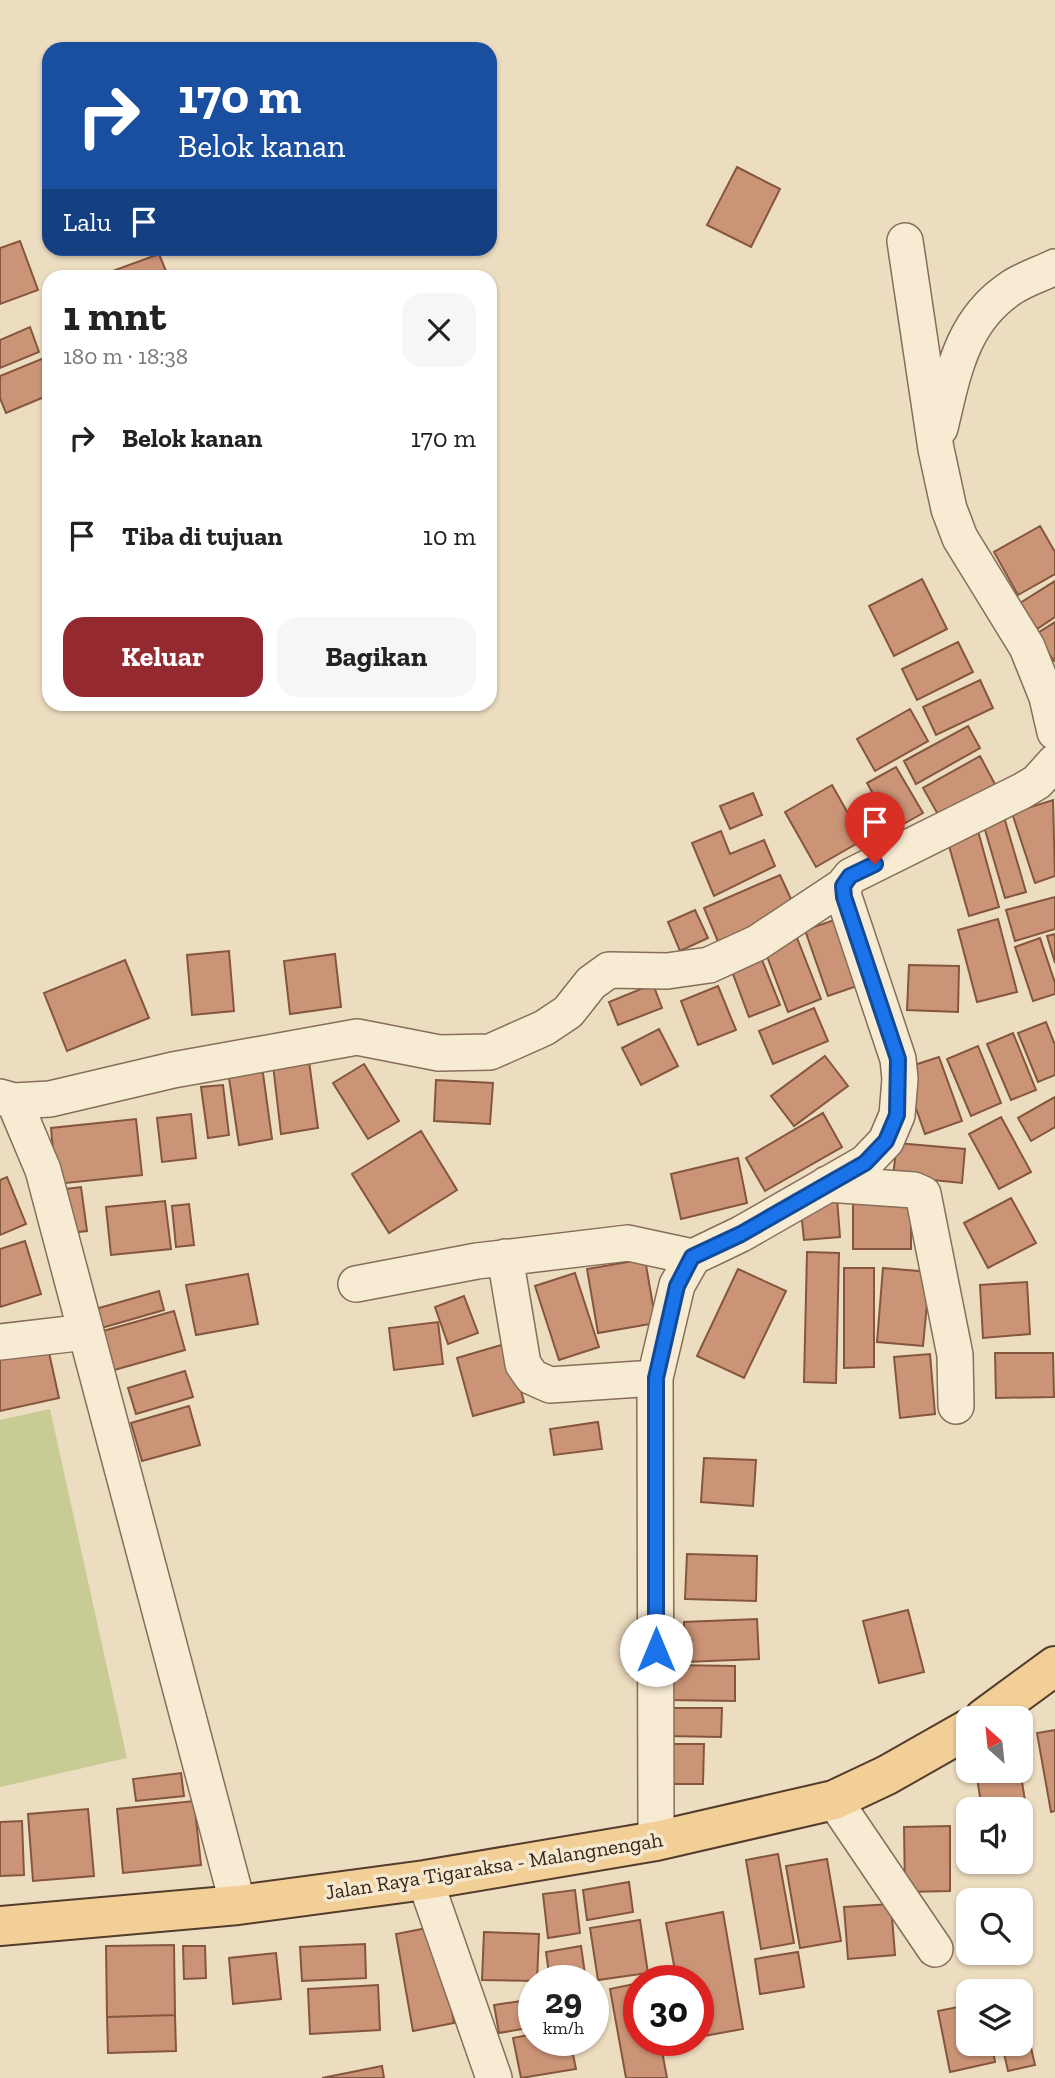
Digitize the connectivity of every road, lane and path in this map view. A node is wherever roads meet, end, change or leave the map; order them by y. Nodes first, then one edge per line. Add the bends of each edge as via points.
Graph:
1 (905, 241) dead end
2 (1055, 267) edge
3 (936, 449) junction
4 (1051, 694) edge
5 (1055, 732) edge
6 (1055, 762) edge
7 (843, 886) junction
8 (7, 1099) edge
9 (827, 1184) junction
10 (505, 1257) junction
11 (692, 1257) junction
12 (356, 1284) dead end
13 (86, 1332) junction
14 (0, 1342) edge
15 (656, 1378) junction
16 (956, 1406) dead end
17 (1055, 1666) edge
18 (1000, 1706) edge
19 (956, 1737) edge
20 (834, 1800) junction
21 (656, 1841) junction
22 (425, 1880) junction
23 (238, 1905) junction
24 (0, 1926) edge
25 (935, 1949) dead end
26 (494, 2078) edge

1 - 3 street
2 - 3 street via 998,296 973,324 956,361
3 - 4 street via 960,538
4 - 5 street
6 - 7 street via 1022,791 850,876
7 - 8 street via 757,943 709,965 667,971 609,970 568,1012 490,1052 439,1053 357,1037 173,1070 50,1099
7 - 9 street via 898,1059 900,1079 897,1115 886,1141 865,1163
8 - 13 street via 43,1170
9 - 11 street
9 - 16 street via 923,1194 955,1355
10 - 11 street via 628,1243
10 - 12 street
10 - 15 street via 523,1364 532,1377 550,1385
11 - 15 street via 677,1286
13 - 14 street
13 - 23 street
15 - 21 street
17 - 18 main road
19 - 20 main road, Jalan Raya Tigaraksa - Malangnengah
20 - 21 main road, Jalan Raya Tigaraksa - Malangnengah
20 - 25 street
21 - 22 main road, Jalan Raya Tigaraksa - Malangnengah
22 - 23 main road, Jalan Raya Tigaraksa - Malangnengah
22 - 26 street
23 - 24 main road, Jalan Raya Tigaraksa - Malangnengah

